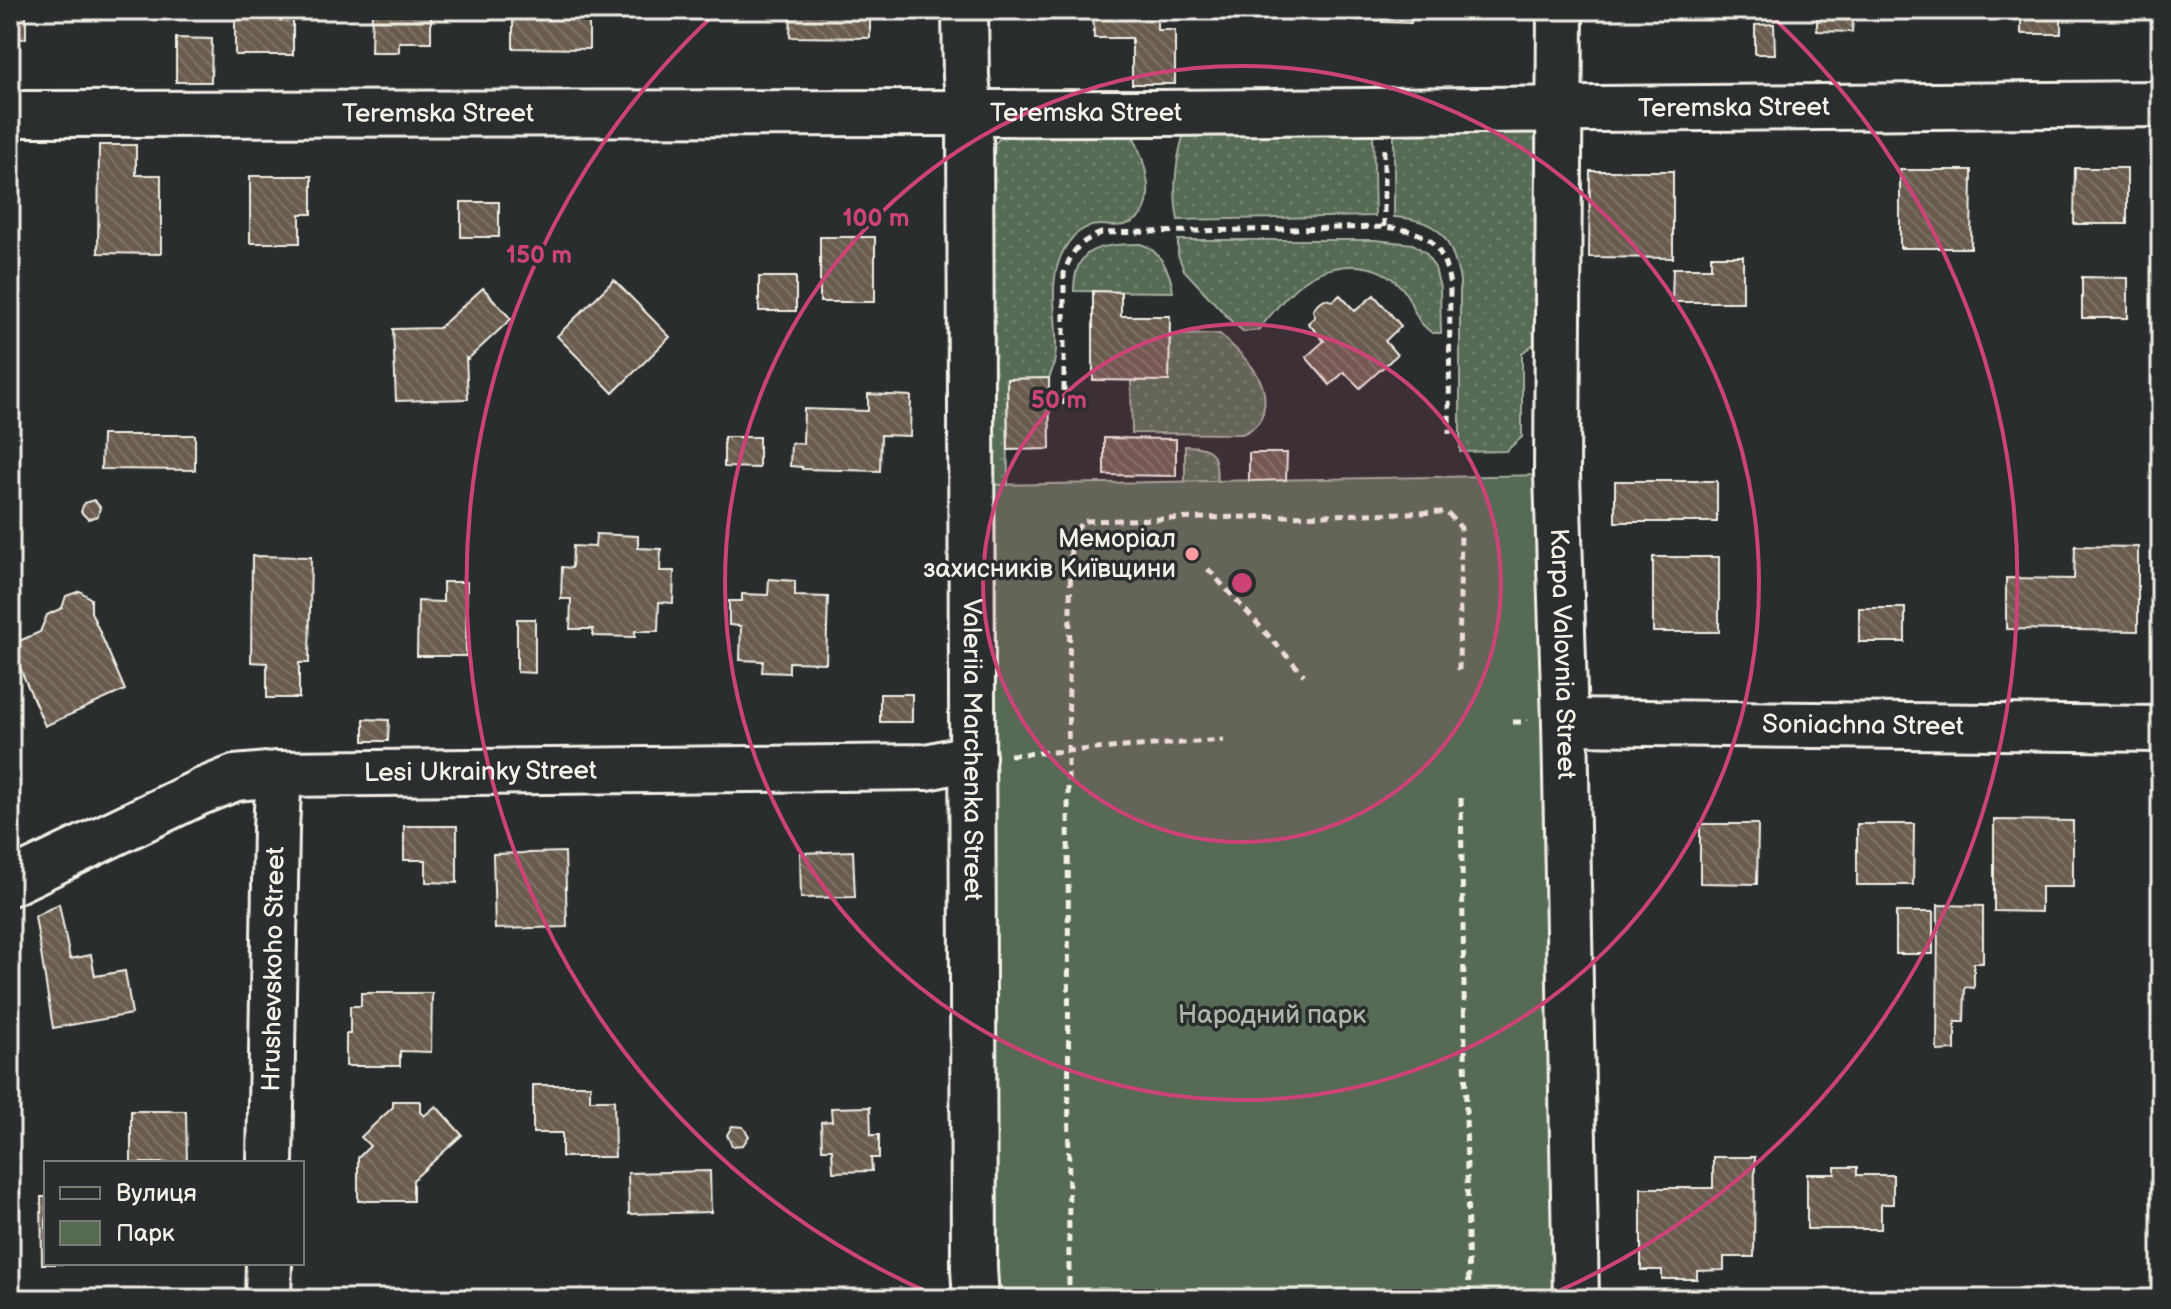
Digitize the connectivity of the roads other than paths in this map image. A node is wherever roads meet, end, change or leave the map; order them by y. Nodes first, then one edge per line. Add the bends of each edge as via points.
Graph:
1 (965, 10) edge
2 (1560, 10) edge
3 (2161, 104) edge
4 (1561, 108) junction
5 (970, 113) junction
6 (10, 114) edge
7 (1565, 722) junction
8 (2161, 729) edge
9 (973, 757) junction
10 (279, 774) junction
11 (10, 883) edge
12 (270, 1161) edge
13 (269, 1265) edge
14 (268, 1299) edge
15 (976, 1299) edge
16 (1576, 1299) edge

1 - 5 street, Valeriia Marchenka Street
2 - 4 street, Karpa Valovnia Street
3 - 4 street, Teremska Street
4 - 5 street, Teremska Street
4 - 7 street, Karpa Valovnia Street via 1557,474
5 - 6 street, Teremska Street
5 - 9 street, Valeriia Marchenka Street
7 - 8 street, Soniachna Street
7 - 16 street, Karpa Valovnia Street
9 - 10 street, Lesi Ukrainky Street via 927,767
9 - 15 street, Valeriia Marchenka Street
10 - 11 street, Lesi Ukrainky Street via 235,778 200,792
10 - 12 street, Hrushevskoho Street
13 - 14 street

